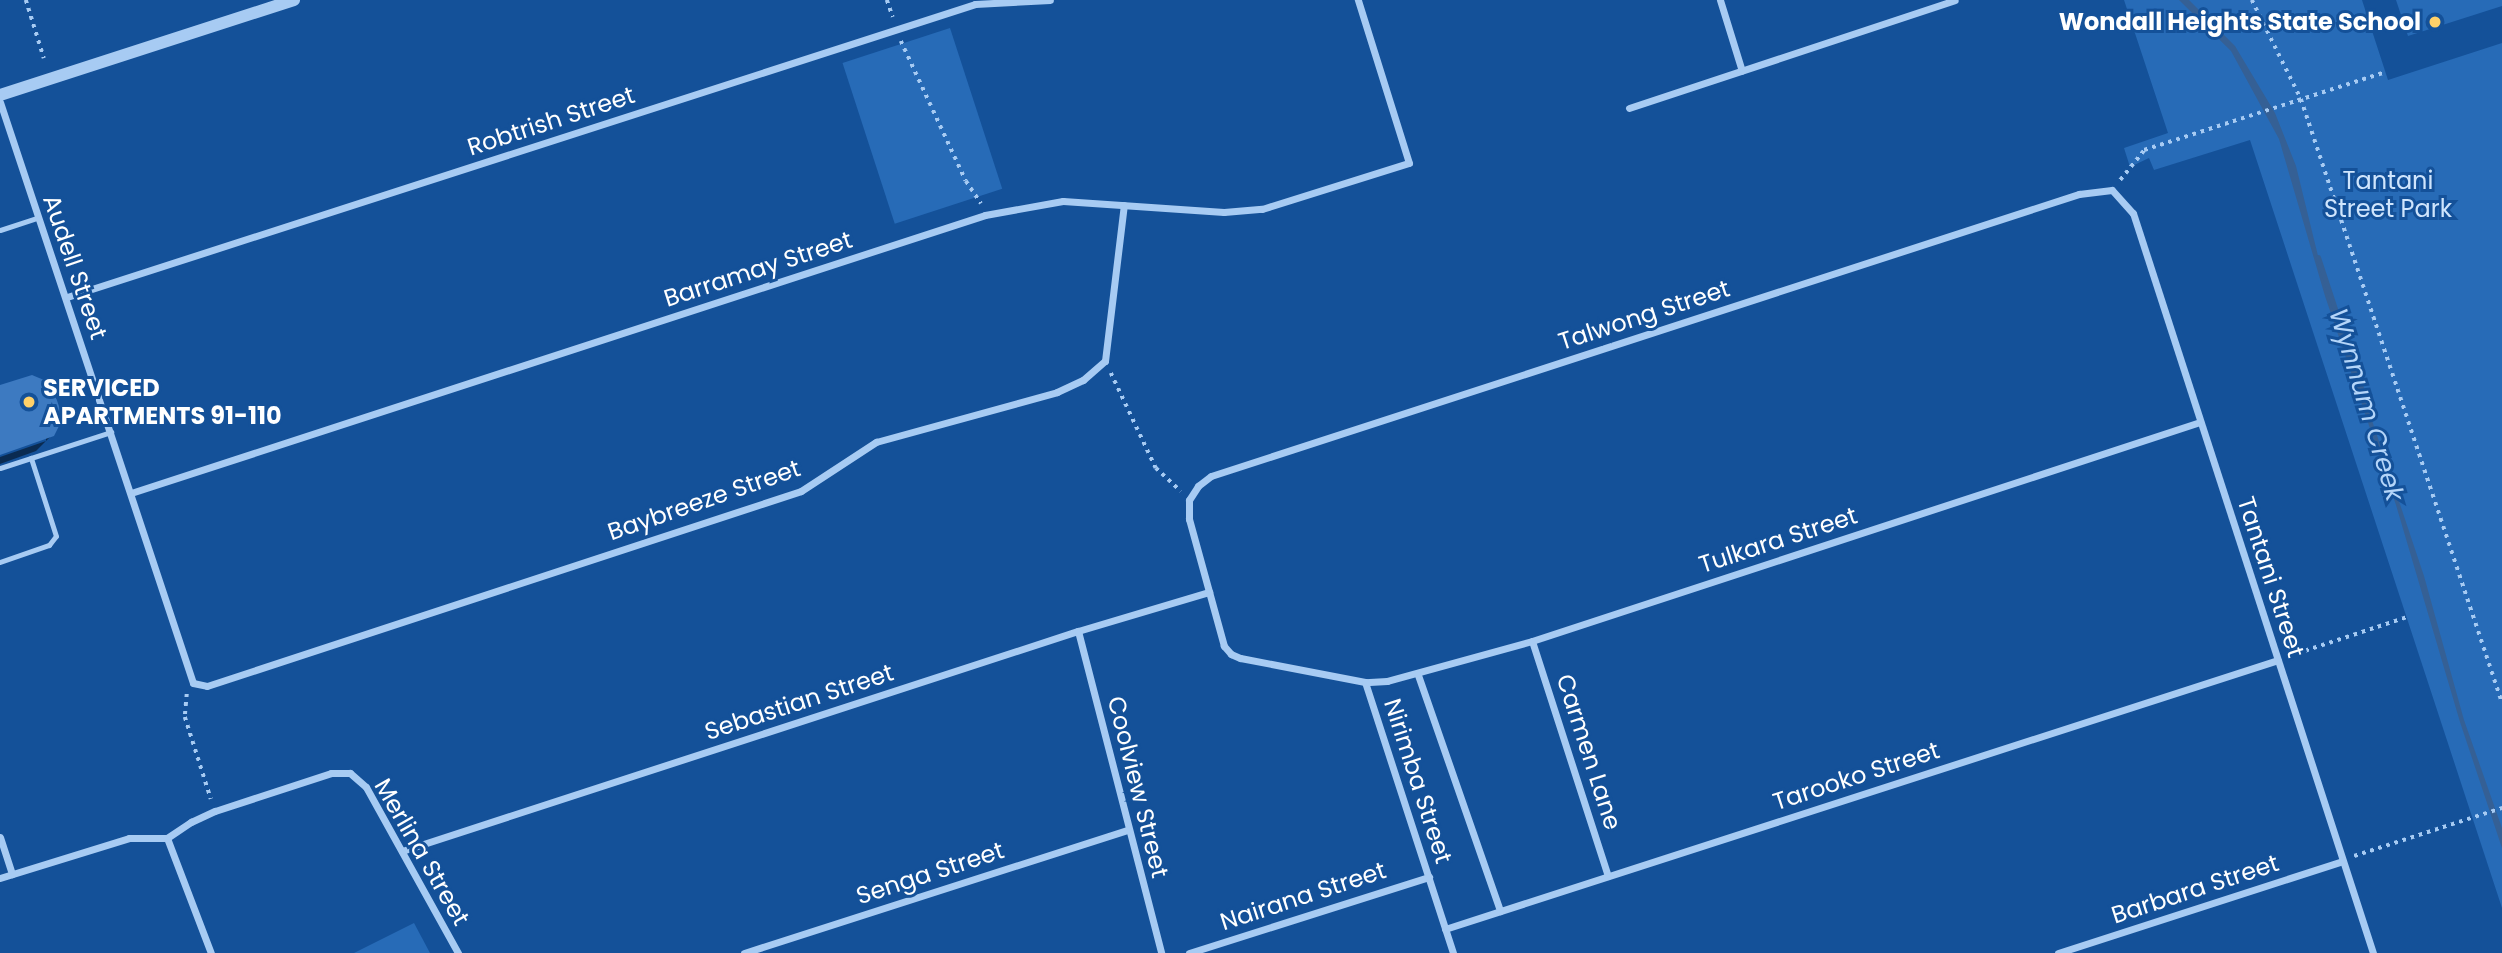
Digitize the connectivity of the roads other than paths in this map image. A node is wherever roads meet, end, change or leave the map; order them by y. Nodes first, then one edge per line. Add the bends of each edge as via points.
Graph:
1 (294, 0) edge
2 (1050, 0) edge
3 (1359, 0) edge
4 (1720, 0) edge
5 (1955, 0) edge
6 (1742, 71) junction
7 (0, 95) edge
8 (0, 102) edge
9 (1629, 108) dead end
10 (2112, 190) joint
11 (1124, 205) junction
12 (37, 218) junction
13 (0, 230) edge
14 (66, 297) junction
15 (2200, 422) junction
16 (111, 432) junction
17 (31, 458) junction
18 (0, 468) edge
19 (131, 493) junction
20 (0, 562) edge
21 (1209, 592) junction
22 (1078, 631) junction
23 (1532, 640) junction
24 (2278, 660) junction
25 (1418, 675) junction
26 (1365, 682) junction
27 (193, 683) joint
28 (1128, 830) junction
29 (0, 837) edge
30 (167, 838) junction
31 (402, 851) junction
32 (2343, 862) junction
33 (12, 874) junction
34 (1608, 876) junction
35 (1429, 877) junction
36 (0, 878) edge
37 (1500, 911) junction
38 (1445, 929) junction
39 (211, 953) edge
40 (458, 953) edge
41 (744, 953) edge
42 (1161, 953) edge
43 (1189, 953) edge
44 (1453, 953) edge
45 (2058, 953) edge
46 (2373, 953) edge

1 - 7 street
2 - 14 street, Robtrish Street via 975,4
3 - 11 street, Barramay Street via 1409,163 1262,209 1224,212
4 - 6 street
5 - 6 street
6 - 9 street
8 - 12 street, Audell Street
10 - 15 street, Tantani Street via 2133,213
10 - 21 street, Talwong Street via 2079,194 1211,476 1189,500 1189,519
11 - 19 street, Barramay Street via 1063,201 985,215
11 - 27 street, Baybreeze Street via 1105,361 1083,380 1057,392 876,442 801,491 207,686
12 - 13 lane
12 - 14 street, Audell Street
14 - 16 street, Audell Street
15 - 23 street, Tulkara Street
15 - 24 street, Tantani Street
16 - 17 lane
16 - 19 street, Audell Street
17 - 18 lane
17 - 20 lane via 56,536 49,545
19 - 27 street, Audell Street
21 - 22 street, Sebastian Street
21 - 26 street, Nirimba Street via 1224,646 1240,658
22 - 28 street, Coolview Street
22 - 31 street, Sebastian Street
23 - 25 street, Tulkara Street
23 - 34 street, Carmen Lane
24 - 32 street, Tantani Street
24 - 34 street, Tarooko Street
25 - 26 street, Tulkara Street
25 - 37 street, Nirimba Street
26 - 35 street, Nirimba Street
28 - 41 street, Senga Street
28 - 42 street, Coolview Street
29 - 33 street
30 - 31 street, Merlina Street via 215,811 331,773 350,773 366,788
30 - 33 street via 129,838
30 - 39 street
31 - 40 street, Merlina Street
32 - 45 street, Barbara Street
32 - 46 street, Tantani Street
33 - 36 street
34 - 37 street, Tarooko Street
35 - 38 street, Nirimba Street
35 - 43 street, Nairana Street
37 - 38 street, Tarooko Street
38 - 44 street, Nirimba Street

